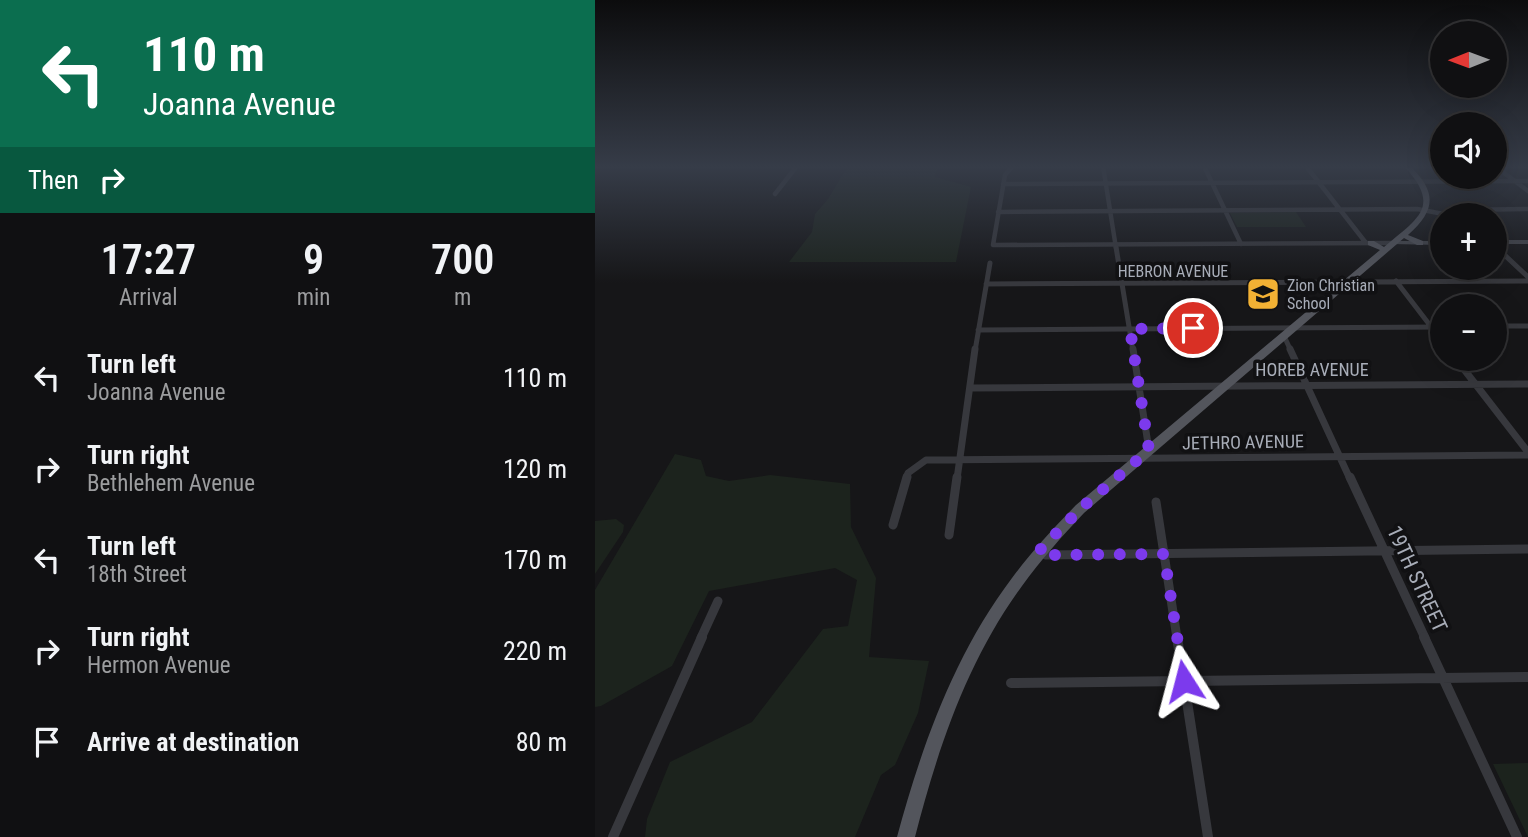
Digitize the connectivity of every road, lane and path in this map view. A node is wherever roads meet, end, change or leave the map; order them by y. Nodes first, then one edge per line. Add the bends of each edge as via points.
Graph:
1 (999, 205) edge
2 (1110, 205) edge
3 (1223, 205) edge
4 (1336, 205) edge
5 (1427, 205) edge
6 (1507, 209) edge
7 (1528, 209) edge
8 (1340, 210) junction
9 (1426, 210) junction
10 (1111, 211) junction
11 (1226, 211) junction
12 (1430, 211) edge
13 (1430, 211) edge
14 (998, 212) junction
15 (1394, 242) junction
16 (1528, 242) edge
17 (1369, 243) junction
18 (1420, 243) junction
19 (1430, 243) edge
20 (1507, 243) edge
21 (1116, 244) junction
22 (1241, 244) junction
23 (1507, 257) edge
24 (990, 263) dead end
25 (1528, 279) edge
26 (1348, 282) junction
27 (1396, 282) junction
28 (1122, 283) junction
29 (986, 284) junction
30 (1430, 326) edge
31 (1507, 326) edge
32 (1528, 326) edge
33 (1430, 327) edge
34 (1130, 329) junction
35 (978, 330) junction
36 (1289, 332) junction
37 (1465, 371) edge
38 (1228, 384) junction
39 (1475, 384) junction
40 (1528, 384) edge
41 (1308, 385) junction
42 (1139, 386) junction
43 (970, 388) junction
44 (1528, 453) edge
45 (1145, 454) junction
46 (1340, 457) junction
47 (959, 461) junction
48 (1156, 502) dead end
49 (893, 525) dead end
50 (949, 535) dead end
51 (1528, 550) edge
52 (1384, 551) junction
53 (1038, 552) junction
54 (1164, 554) junction
55 (718, 601) dead end
56 (1443, 677) junction
57 (1528, 677) edge
58 (1184, 681) junction
59 (1011, 683) dead end
60 (613, 837) edge
61 (906, 837) edge
62 (1208, 837) edge
63 (1517, 837) edge

1 - 14 street
2 - 10 street
3 - 11 street
4 - 8 street
5 - 9 main road
6 - 7 street
8 - 9 street
8 - 11 street
8 - 17 street
9 - 12 street
9 - 13 street
9 - 15 main road
10 - 11 street
10 - 14 street
10 - 21 street
11 - 22 street
14 - 21 street via 993,245
15 - 17 main road
15 - 18 main road
15 - 18 street
15 - 26 main road
16 - 20 street
17 - 22 street
18 - 19 street
21 - 22 street
21 - 28 street
23 - 25 street
24 - 29 street
25 - 27 street, HEBRON AVENUE
26 - 27 street, HEBRON AVENUE
26 - 28 street, HEBRON AVENUE
26 - 36 main road
27 - 30 street
28 - 29 street, HEBRON AVENUE
28 - 34 street
29 - 35 street
31 - 32 street
33 - 36 street
34 - 35 street
34 - 36 street
34 - 42 street
35 - 43 street
36 - 38 main road
36 - 41 street, 19TH STREET
37 - 39 street
38 - 41 street, HOREB AVENUE
38 - 42 street, HOREB AVENUE
38 - 45 main road
39 - 40 street, HOREB AVENUE
39 - 41 street, HOREB AVENUE
39 - 44 street
41 - 46 street, 19TH STREET
42 - 43 street, HOREB AVENUE
42 - 45 street
43 - 47 street
44 - 46 street, JETHRO AVENUE
45 - 46 street, JETHRO AVENUE
45 - 47 street, JETHRO AVENUE
45 - 53 main road
46 - 52 street, 19TH STREET
47 - 49 street, JETHRO AVENUE via 912,464
47 - 50 street
48 - 54 street
51 - 52 street
52 - 54 street
52 - 56 street, 19TH STREET
53 - 54 street
53 - 61 main road via 985,627 948,700
54 - 58 street
55 - 60 street
56 - 57 street
56 - 58 street
56 - 63 street, 19TH STREET
58 - 59 street
58 - 62 street

